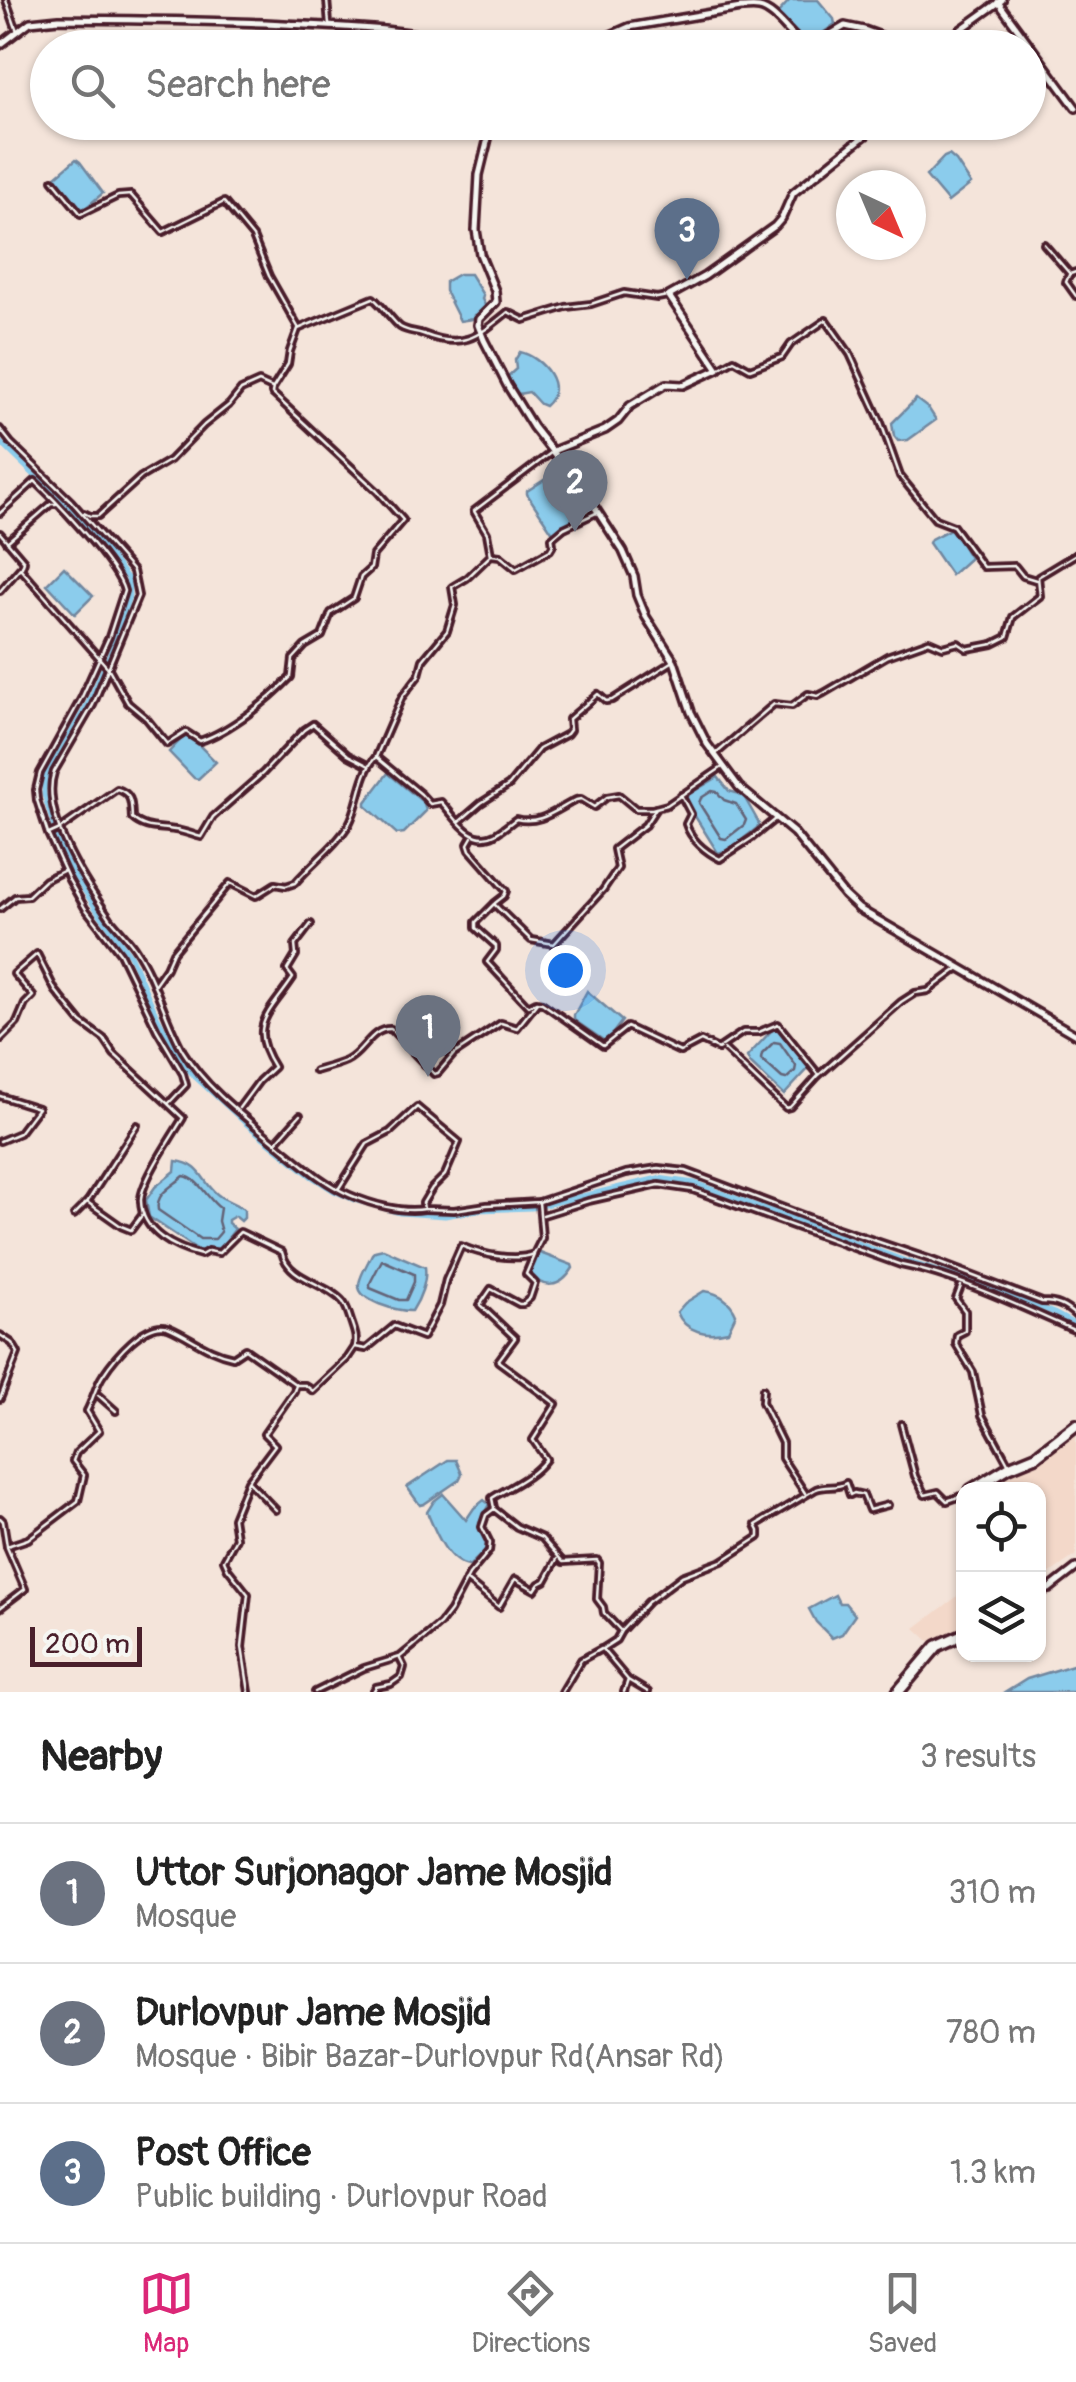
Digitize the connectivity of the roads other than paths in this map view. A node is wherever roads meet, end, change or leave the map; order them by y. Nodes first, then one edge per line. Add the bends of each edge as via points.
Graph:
1 (6, 0) edge
2 (328, 0) edge
3 (996, 2) edge
4 (329, 26) junction
5 (384, 30) edge
6 (624, 30) edge
7 (785, 30) edge
8 (838, 30) edge
9 (864, 30) edge
10 (961, 30) edge
11 (1017, 30) edge
12 (17, 32) junction
13 (0, 45) edge
14 (1046, 68) edge
15 (1076, 108) edge
16 (488, 140) edge
17 (859, 140) edge
18 (54, 180) dead end
19 (1044, 244) dead end
20 (1076, 272) edge
21 (1070, 274) junction
22 (668, 296) junction
23 (1076, 296) edge
24 (298, 328) junction
25 (481, 332) junction
26 (718, 368) junction
27 (273, 388) junction
28 (0, 430) edge
29 (553, 451) junction
30 (68, 501) junction
31 (59, 504) junction
32 (597, 512) junction
33 (0, 513) edge
34 (0, 533) edge
35 (8, 542) junction
36 (1076, 554) edge
37 (491, 555) junction
38 (20, 568) junction
39 (1036, 580) junction
40 (0, 590) edge
41 (100, 658) junction
42 (674, 661) junction
43 (108, 669) junction
44 (715, 755) junction
45 (376, 757) junction
46 (369, 766) junction
47 (722, 767) junction
48 (681, 796) junction
49 (656, 808) junction
50 (776, 818) junction
51 (458, 822) junction
52 (60, 829) junction
53 (48, 834) junction
54 (476, 836) junction
55 (64, 870) junction
56 (494, 904) junction
57 (0, 908) edge
58 (310, 924) dead end
59 (960, 968) junction
60 (153, 986) junction
61 (538, 1002) junction
62 (1076, 1035) edge
63 (0, 1040) edge
64 (723, 1048) junction
65 (315, 1071) dead end
66 (819, 1075) junction
67 (0, 1096) edge
68 (168, 1104) junction
69 (238, 1110) junction
70 (300, 1115) dead end
71 (137, 1124) dead end
72 (0, 1141) edge
73 (276, 1142) junction
74 (338, 1189) junction
75 (87, 1202) junction
76 (539, 1202) junction
77 (424, 1209) junction
78 (144, 1212) junction
79 (74, 1215) dead end
80 (541, 1216) junction
81 (534, 1254) junction
82 (961, 1284) junction
83 (1076, 1316) edge
84 (1076, 1331) edge
85 (0, 1335) edge
86 (355, 1348) junction
87 (296, 1385) junction
88 (763, 1389) dead end
89 (96, 1394) junction
90 (0, 1399) edge
91 (116, 1410) dead end
92 (901, 1424) dead end
93 (1076, 1425) edge
94 (1010, 1467) junction
95 (248, 1481) junction
96 (985, 1482) edge
97 (806, 1494) junction
98 (956, 1498) edge
99 (888, 1506) dead end
100 (494, 1509) junction
101 (276, 1510) dead end
102 (0, 1518) edge
103 (7, 1546) junction
104 (558, 1559) junction
105 (1076, 1568) edge
106 (466, 1580) junction
107 (1046, 1590) edge
108 (0, 1608) edge
109 (621, 1631) junction
110 (956, 1638) edge
111 (602, 1649) junction
112 (400, 1657) junction
113 (628, 1680) junction
114 (249, 1692) edge
115 (315, 1692) edge
116 (373, 1692) edge
117 (562, 1692) edge
118 (624, 1692) edge
119 (648, 1692) edge
120 (898, 1692) edge

1 - 12 street
2 - 4 street
3 - 10 street
3 - 11 street
4 - 5 street
4 - 12 street via 59,19 30,22
6 - 7 street via 758,8
8 - 9 street
12 - 13 street
14 - 15 street
16 - 25 street via 476,230 496,302 479,319
17 - 22 street via 792,193 776,226
18 - 24 street via 80,214 131,195 163,232 224,202 253,237
19 - 21 street
20 - 21 street
21 - 23 street via 1066,282
22 - 25 street via 624,293 524,320 508,312
22 - 26 street
24 - 25 street via 373,298 402,328 434,340 460,341
24 - 27 street
25 - 29 street via 507,385
26 - 29 street via 684,385 666,384 605,430
26 - 39 street via 734,360 750,368 782,357 826,320 850,354 900,476 921,503 952,526 983,567 1014,566
27 - 30 street via 259,382 241,390 170,460 98,516
27 - 43 street via 275,398 403,520 373,556 354,598 331,613 322,636 293,659 291,676 220,734 200,741 186,732 167,744 128,703
28 - 30 street
29 - 32 street
29 - 37 street via 475,509
30 - 31 street
30 - 43 street via 133,571 138,596
31 - 33 street via 34,481
31 - 35 street
31 - 41 street via 124,591
32 - 37 street via 559,532 550,550 516,569
32 - 42 street via 623,551 646,616
34 - 35 street
35 - 38 street via 24,561
36 - 39 street
37 - 45 street via 452,588 447,632 422,660
38 - 40 street
38 - 41 street
39 - 44 street via 1040,596 1013,617 1008,636 970,649 929,640 900,650 818,696 808,694 792,706 774,704
41 - 43 street
41 - 53 street via 40,773 37,800
42 - 44 street
42 - 51 street via 612,700 598,694 569,719 567,734 540,748 509,785
43 - 52 street via 50,784
44 - 47 street
45 - 46 street
45 - 51 street via 430,804 444,804
46 - 52 street via 313,724 213,817 202,837 137,824 131,799 117,789
46 - 60 street via 346,830 296,882 256,896 230,884
47 - 48 street
47 - 50 street
48 - 49 street
48 - 50 street via 691,814 690,835 720,859
49 - 54 street via 636,809 619,795 594,806 576,800 547,817 518,819 491,836
49 - 56 street via 614,850 618,868 554,944 531,940
50 - 59 street via 859,909
51 - 54 street
52 - 53 street
52 - 60 street
53 - 55 street
54 - 56 street via 468,846 506,891
55 - 57 street
55 - 68 street via 120,953 183,1074 186,1086
56 - 61 street via 476,926 496,946 487,962 528,1006
58 - 69 street via 286,970 293,978 262,1026 262,1046 274,1067
59 - 62 street
59 - 66 street via 900,1002
60 - 69 street via 192,1064
61 - 64 street via 603,1046 626,1026 680,1052 701,1041
61 - 65 street via 517,1028 501,1022 438,1073 385,1028 349,1060
63 - 68 street via 32,996 14,974 37,954 82,1022
64 - 66 street via 743,1032 778,1024
64 - 66 street via 786,1108
67 - 72 street via 38,1108 19,1134
68 - 78 street via 183,1118 142,1193
69 - 73 street
70 - 73 street
71 - 75 street
73 - 74 street
74 - 77 street via 390,1207
74 - 77 street via 368,1144 417,1107 459,1142
75 - 78 street via 130,1230
75 - 79 street
76 - 77 street
76 - 80 street
76 - 83 street via 626,1173 686,1171 1065,1306
78 - 86 street via 155,1234 185,1250 219,1253 240,1232 282,1252 306,1280 342,1301
80 - 81 street
80 - 82 street via 627,1191 693,1190
81 - 86 street via 513,1257 460,1246 423,1338 394,1326 366,1349
81 - 100 street via 526,1274 536,1283 524,1304 491,1289 480,1305 515,1338 498,1361 556,1404 532,1440 544,1464 492,1498
82 - 84 street
82 - 94 street via 956,1298 965,1311 965,1332 956,1344 973,1372 982,1416
85 - 90 street via 18,1352
86 - 87 street via 313,1391
87 - 89 street via 245,1349 225,1355 155,1325 123,1351
87 - 95 street via 264,1434 275,1445
88 - 97 street via 782,1458
89 - 91 street
89 - 103 street via 88,1411 99,1431 73,1462 84,1475 78,1501 28,1539
92 - 98 street via 925,1495
93 - 94 highway
94 - 96 highway
95 - 101 street
95 - 114 street via 233,1518 236,1538 224,1560 248,1594 242,1647
97 - 99 street via 846,1483 850,1494 863,1495 869,1510
97 - 109 street via 756,1525 759,1537 682,1576
100 - 104 street via 542,1538
100 - 106 street via 482,1527 488,1551
102 - 103 street
103 - 108 street via 24,1590
104 - 106 street via 536,1590 515,1579 499,1607
104 - 109 street via 597,1560 597,1599
105 - 107 street
106 - 112 street via 440,1624
109 - 111 street
110 - 120 highway via 937,1646
111 - 113 street
111 - 117 street via 582,1660
112 - 115 street
112 - 116 street via 401,1677
113 - 118 street
113 - 119 street

